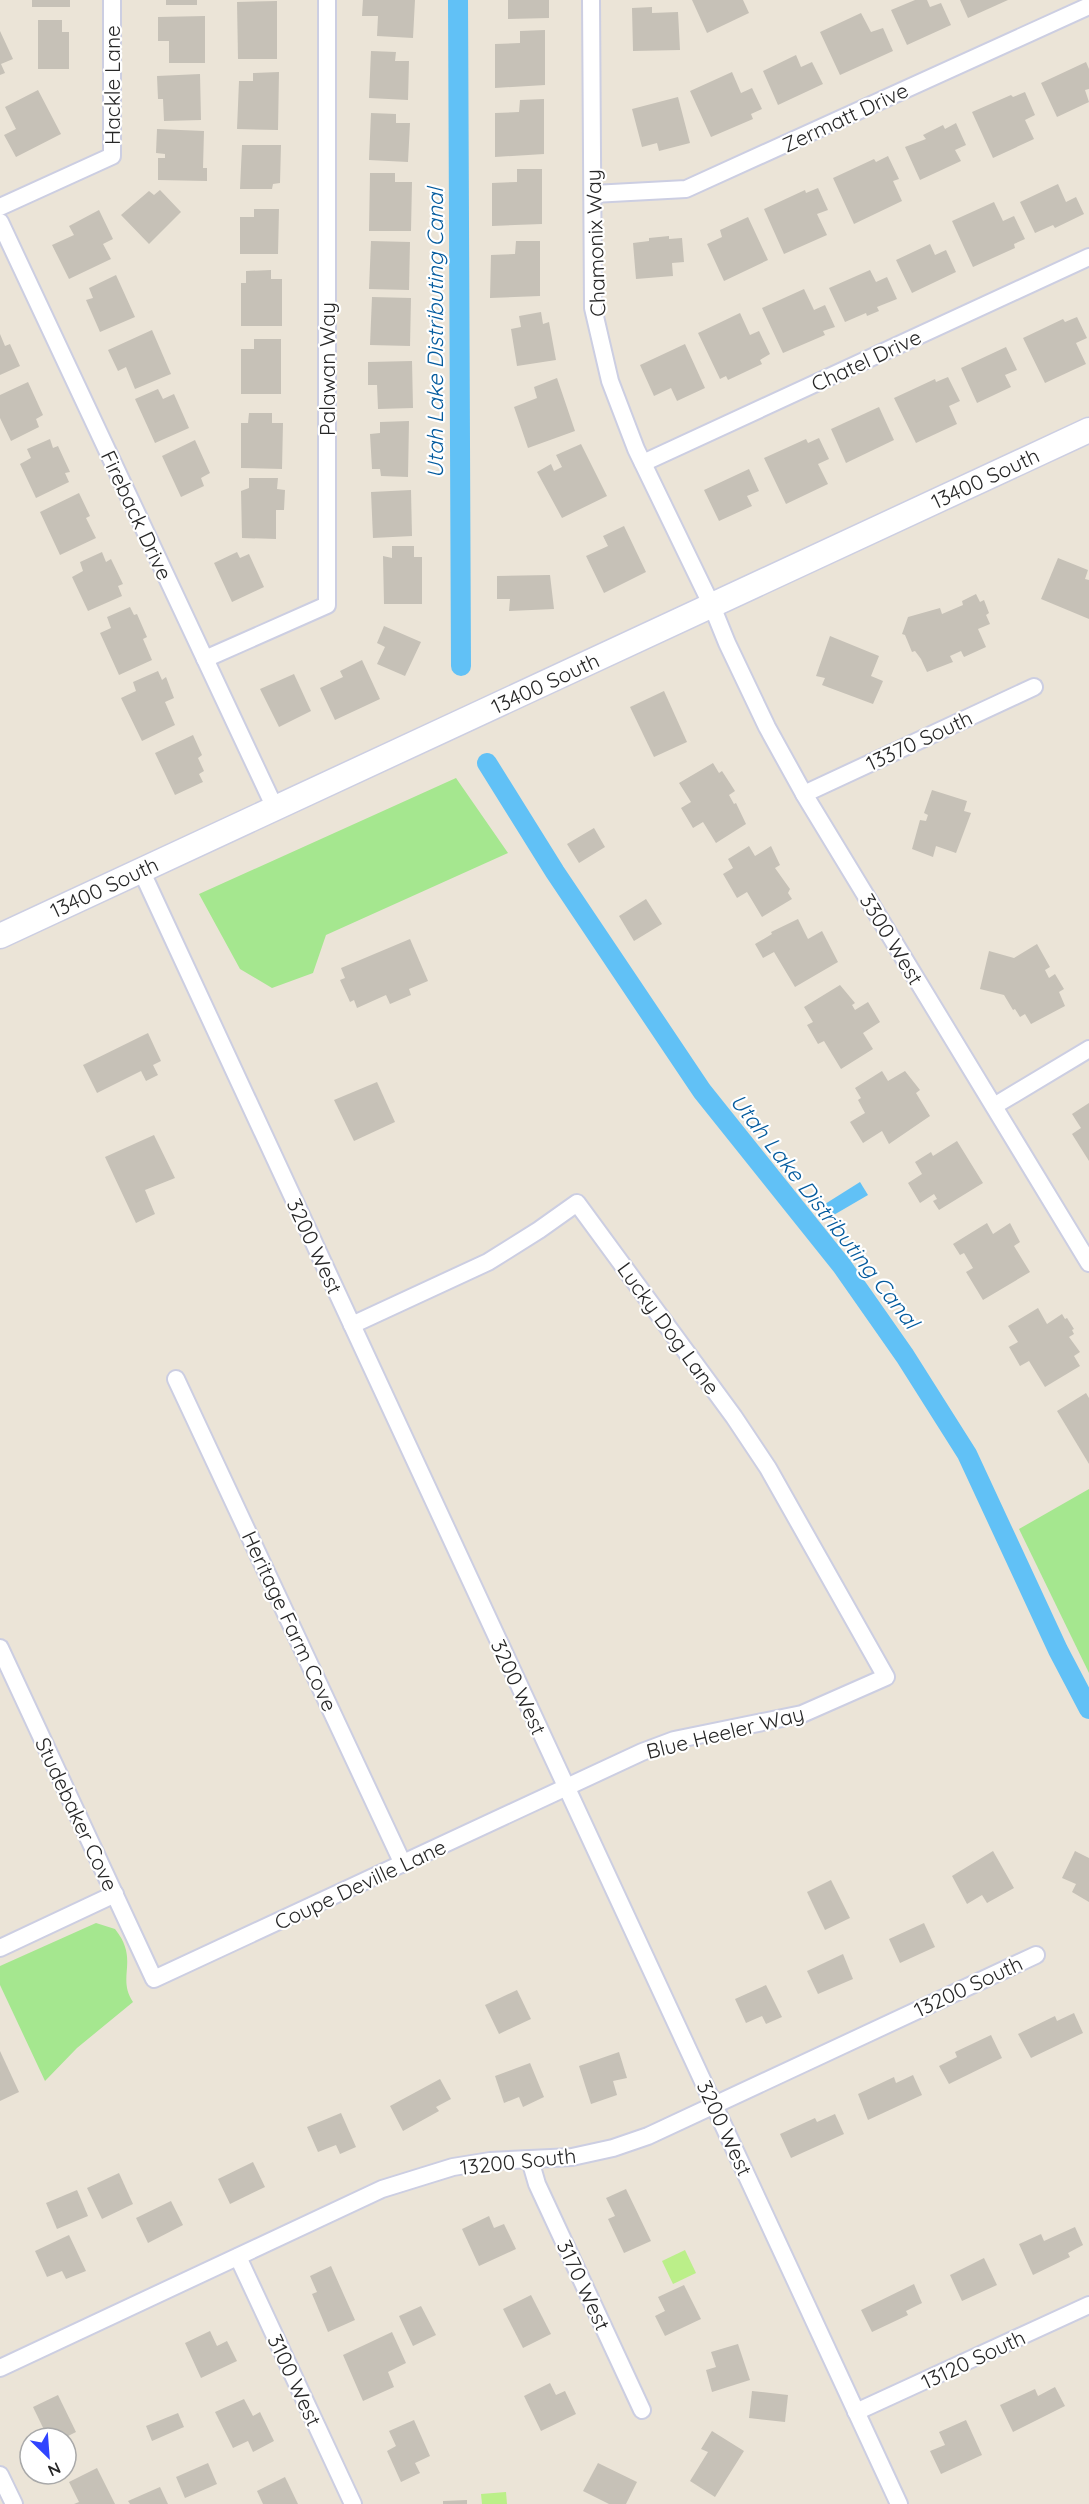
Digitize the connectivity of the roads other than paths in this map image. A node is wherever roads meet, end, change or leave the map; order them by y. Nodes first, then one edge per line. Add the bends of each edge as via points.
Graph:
1 (112, 0) edge
2 (327, 0) edge
3 (591, 0) edge
4 (1089, 6) edge
5 (593, 194) junction
6 (0, 207) edge
7 (0, 222) edge
8 (1089, 257) edge
9 (1089, 430) edge
10 (642, 463) junction
11 (712, 606) junction
12 (205, 659) junction
13 (1034, 687) dead end
14 (804, 794) junction
15 (275, 808) junction
16 (141, 870) junction
17 (0, 936) edge
18 (1089, 1049) edge
19 (994, 1106) junction
20 (1089, 1263) edge
21 (352, 1325) junction
22 (176, 1379) dead end
23 (0, 1648) edge
24 (886, 1677) joint
25 (566, 1788) junction
26 (403, 1864) junction
27 (115, 1894) junction
28 (0, 1948) edge
29 (1036, 1955) dead end
30 (154, 1979) joint
31 (714, 2104) junction
32 (530, 2160) junction
33 (238, 2257) junction
34 (1089, 2305) edge
35 (0, 2368) edge
36 (642, 2410) dead end
37 (856, 2412) junction
38 (0, 2475) edge
39 (14, 2504) edge
40 (353, 2504) edge
41 (899, 2504) edge

1 - 6 street, Hackle Lane via 112,156
2 - 12 street, Palawan Way via 327,605
3 - 5 street, Chamonix Way
4 - 5 street, Zermatt Drive via 686,189
5 - 10 street, Chamonix Way via 593,308 610,381
7 - 12 street, Fireback Drive
8 - 10 street, Chatel Drive
9 - 11 main road, 13400 South
10 - 11 street, Chamonix Way
11 - 14 street, 3300 West via 758,707
11 - 15 main road, 13400 South
12 - 15 street, Fireback Drive
13 - 14 street, 13370 South
14 - 19 street, 3300 West
15 - 16 main road, 13400 South
16 - 17 main road, 13400 South
16 - 21 street, 3200 West
18 - 19 street
19 - 20 street, 3300 West
21 - 24 street, Lucky Dog Lane via 488,1262 577,1203 746,1434
21 - 25 street, 3200 West
22 - 26 street, Heritage Farm Cove
23 - 27 street, Studebaker Cove
24 - 25 street, Blue Heeler Way via 802,1714 674,1740
25 - 26 street, Coupe Deville Lane
25 - 31 street, 3200 West
26 - 30 street, Coupe Deville Lane
27 - 28 street
27 - 30 street, Studebaker Cove
29 - 31 street, 13200 South
31 - 32 street, 13200 South via 613,2148 572,2157
31 - 37 street, 3200 West
32 - 33 street, 13200 South via 453,2167 414,2178 382,2189
32 - 36 street, 3170 West via 537,2184
33 - 35 street, 13200 South
33 - 40 street, 3100 West
34 - 37 street, 13120 South
37 - 41 street, 3200 West
38 - 39 street

